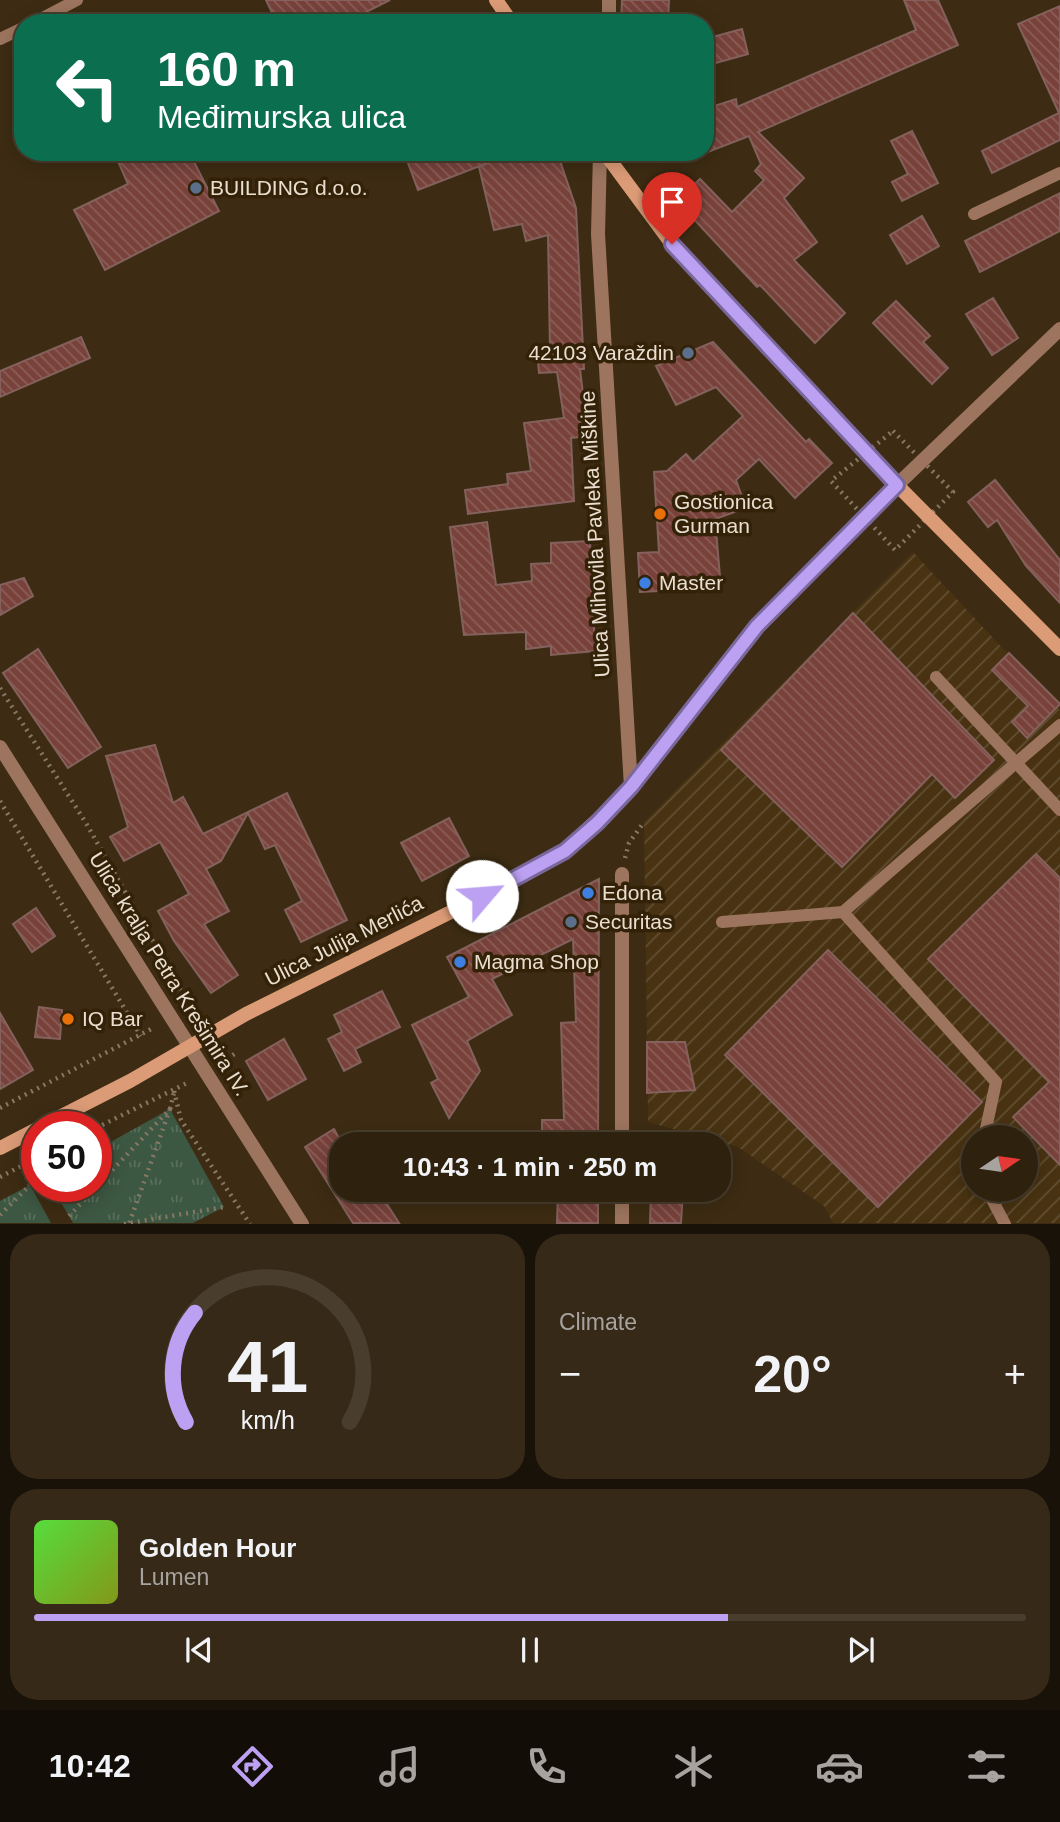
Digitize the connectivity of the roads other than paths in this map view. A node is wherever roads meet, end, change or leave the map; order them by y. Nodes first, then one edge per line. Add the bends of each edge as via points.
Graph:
1 (77, 0) edge
2 (50, 14) edge
3 (602, 161) edge
4 (609, 161) edge
5 (1060, 173) edge
6 (974, 214) dead end
7 (1060, 329) edge
8 (897, 485) junction
9 (1060, 649) edge
10 (936, 677) dead end
11 (1060, 725) edge
12 (0, 747) edge
13 (1016, 763) junction
14 (631, 787) junction
15 (1060, 810) edge
16 (622, 874) road end
17 (843, 912) junction
18 (722, 922) dead end
19 (190, 1046) junction
20 (70, 1111) edge
21 (987, 1125) edge
22 (622, 1132) edge
23 (21, 1137) edge
24 (0, 1148) edge
25 (622, 1202) edge
26 (993, 1202) edge
27 (302, 1223) edge
28 (622, 1223) edge
29 (1005, 1223) edge

1 - 2 lane
3 - 14 street, Ulica Mihovila Pavleka Miškine via 598,234
4 - 8 main road via 672,244
5 - 6 lane
7 - 8 street
8 - 9 main road
8 - 14 main road, Ulica Julija Merlića via 757,626
10 - 13 lane
11 - 13 lane
12 - 19 street, Ulica kralja Petra Krešimira IV.
13 - 15 lane
13 - 17 lane
14 - 19 main road, Ulica Julija Merlića via 565,851
16 - 22 street
17 - 18 lane
17 - 21 lane via 996,1082
19 - 20 main road, Ulica Julija Merlića
19 - 27 street, Ulica kralja Petra Krešimira IV.
23 - 24 main road, Ulica Julija Merlića
25 - 28 street
26 - 29 lane

